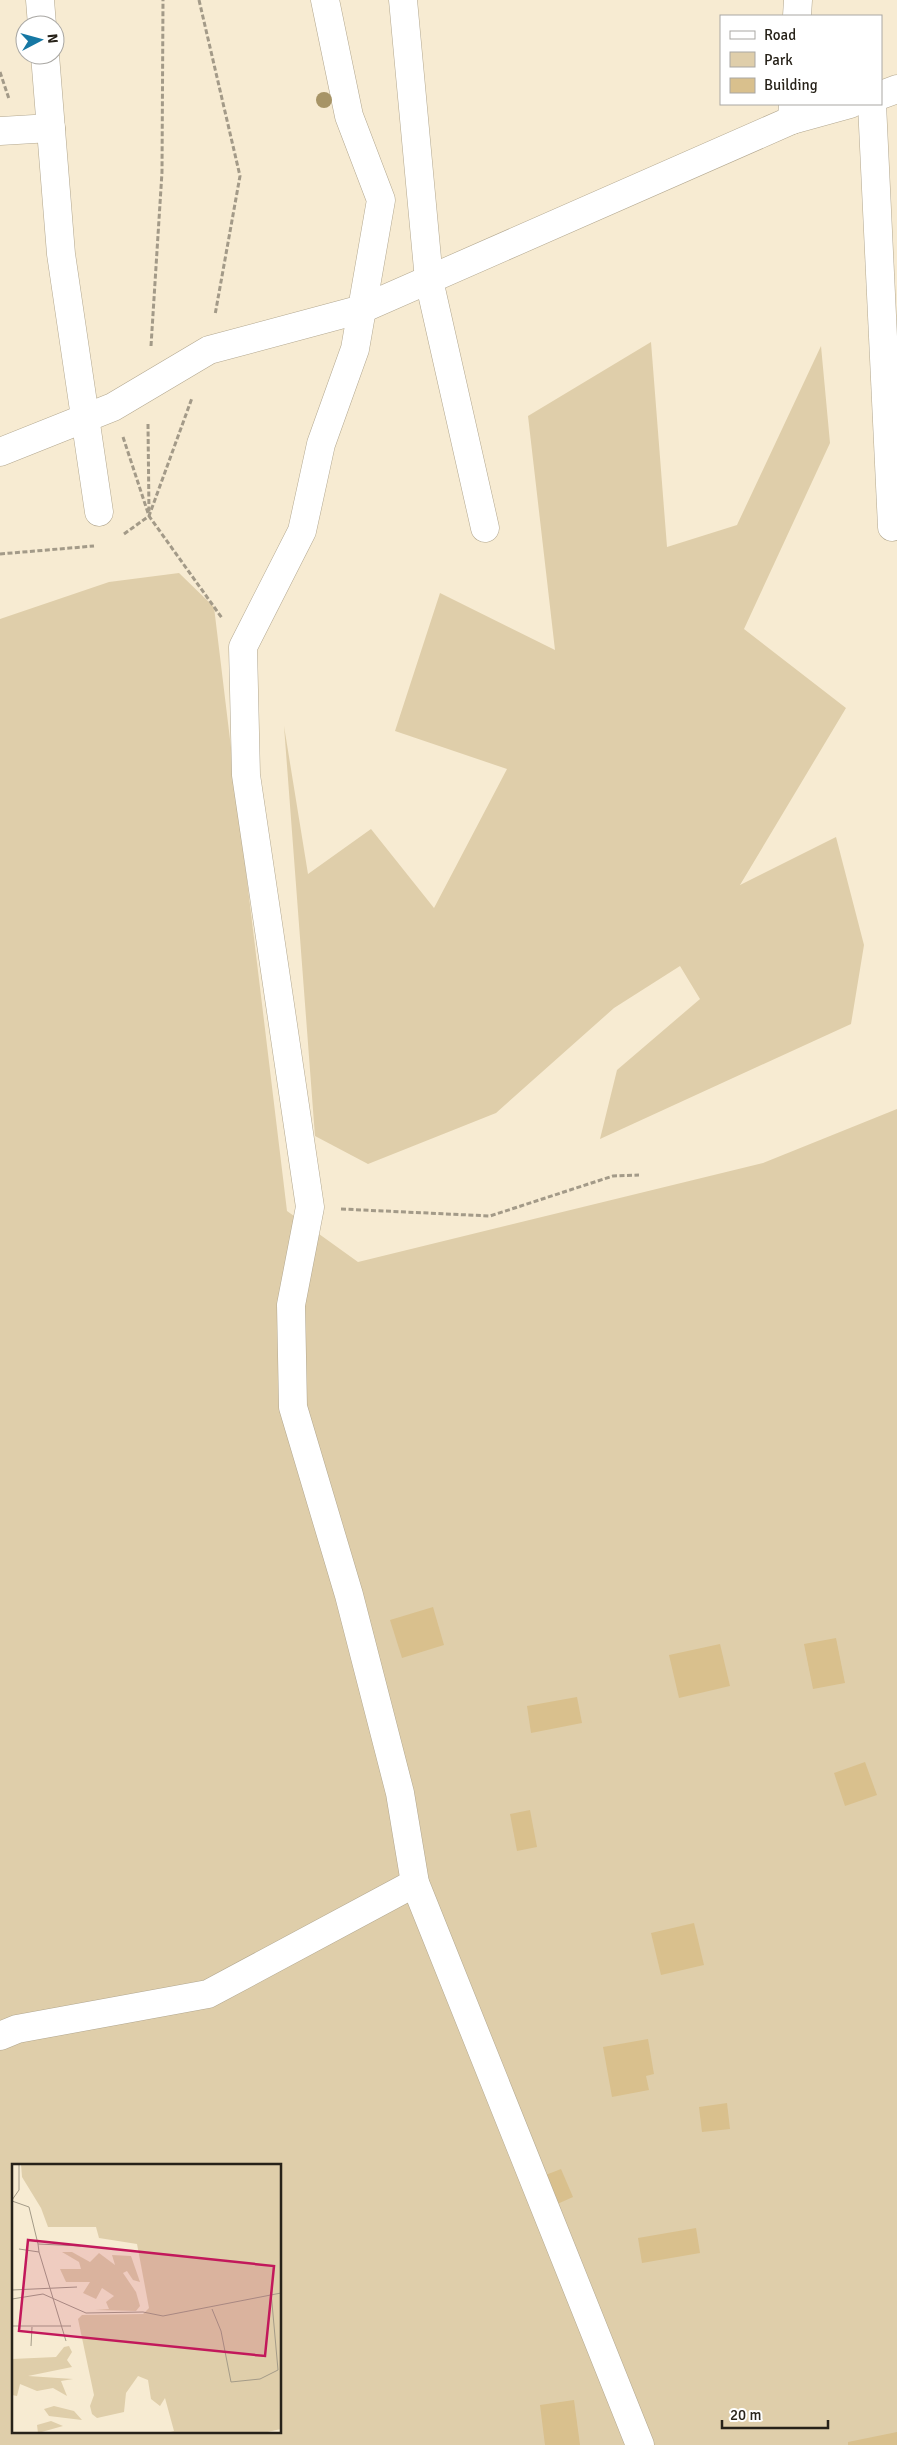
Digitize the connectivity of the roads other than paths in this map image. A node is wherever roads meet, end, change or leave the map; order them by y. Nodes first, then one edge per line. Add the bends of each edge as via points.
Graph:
1 (40, 0) edge
2 (325, 0) edge
3 (403, 0) edge
4 (798, 0) edge
5 (41, 15) edge
6 (797, 15) edge
7 (46, 65) edge
8 (897, 89) edge
9 (882, 94) edge
10 (843, 105) edge
11 (872, 105) edge
12 (793, 112) edge
13 (51, 128) junction
14 (0, 131) edge
15 (429, 280) junction
16 (362, 309) junction
17 (86, 418) junction
18 (0, 452) edge
19 (99, 512) dead end
20 (892, 527) dead end
21 (485, 528) dead end
22 (415, 1883) junction
23 (0, 2036) edge
24 (638, 2443) edge

1 - 5 lane
2 - 16 lane via 349,116 381,200
3 - 15 lane
4 - 6 lane
7 - 13 lane
8 - 9 lane
10 - 12 lane
11 - 20 lane
12 - 15 lane
13 - 14 lane
13 - 17 lane via 61,254
15 - 16 lane
15 - 21 lane
16 - 17 lane via 209,350 113,407
16 - 22 lane via 355,349 321,444 302,531 243,647 246,774 310,1207 291,1306 293,1407 357,1624 400,1793
17 - 18 lane
17 - 19 lane
22 - 23 lane via 208,1994 17,2030
22 - 24 lane

